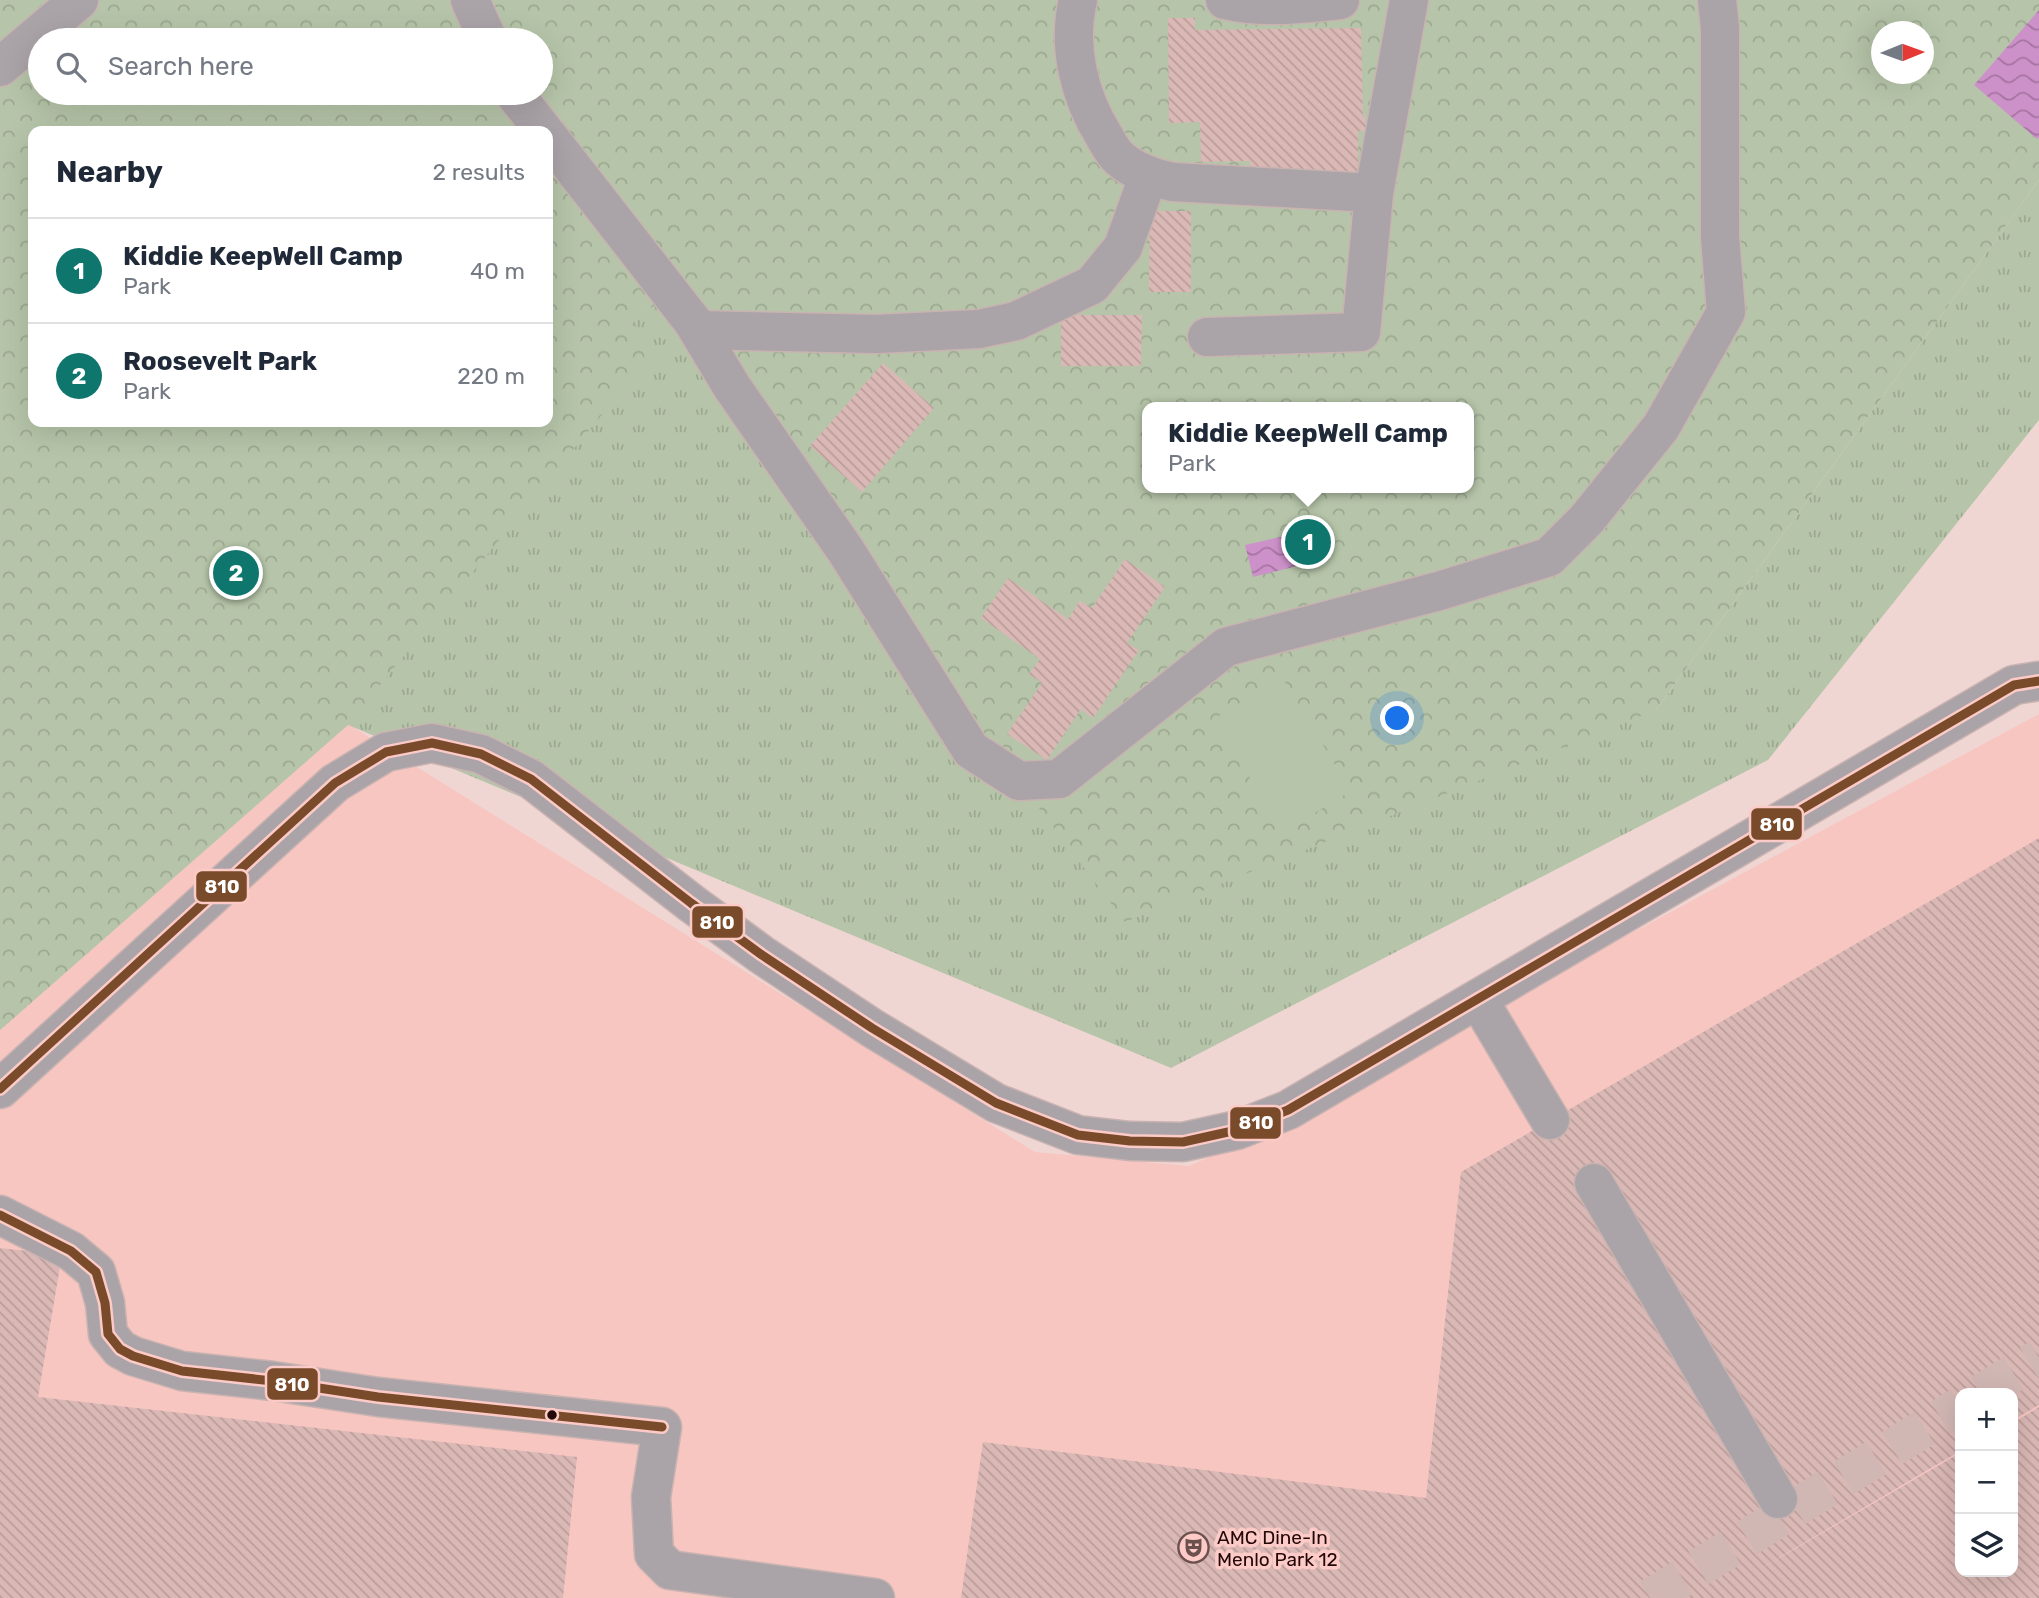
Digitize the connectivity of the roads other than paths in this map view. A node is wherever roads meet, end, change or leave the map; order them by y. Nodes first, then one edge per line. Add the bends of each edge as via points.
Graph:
1 (79, 0) edge
2 (470, 0) edge
3 (1078, 0) edge
4 (1225, 0) edge
5 (1340, 0) edge
6 (1409, 0) edge
7 (1717, 0) edge
8 (46, 28) edge
9 (483, 28) edge
10 (28, 43) edge
11 (0, 67) edge
12 (523, 105) edge
13 (540, 126) edge
14 (553, 142) edge
15 (1148, 177) junction
16 (1374, 193) junction
17 (698, 330) junction
18 (1207, 337) dead end
19 (2039, 681) edge
20 (1478, 999) junction
21 (0, 1088) edge
22 (1550, 1120) dead end
23 (1594, 1183) dead end
24 (0, 1215) edge
25 (1778, 1499) dead end
26 (876, 1598) edge

1 - 8 street
2 - 9 street
3 - 15 street via 1078,79 1094,119 1117,157
4 - 5 street via 1295,5
6 - 16 street
7 - 17 street via 1720,237 1726,312 1661,427 1587,519 1549,556 1439,591 1226,647 1059,779 1019,781 971,750 846,551
10 - 11 street
12 - 13 street
14 - 17 street
15 - 16 street
15 - 17 street via 1123,247 1092,285 1016,321 979,329 876,334
16 - 18 street via 1361,332
19 - 20 street via 2014,685
20 - 21 street via 1288,1110 1237,1130 1183,1142 1078,1135 996,1103 862,1021 691,904 531,779 481,754 432,743 387,752 335,783
20 - 22 street
23 - 25 street
24 - 26 street via 71,1251 96,1272 106,1303 108,1334 133,1356 182,1371 662,1427 651,1497 654,1555 670,1570

